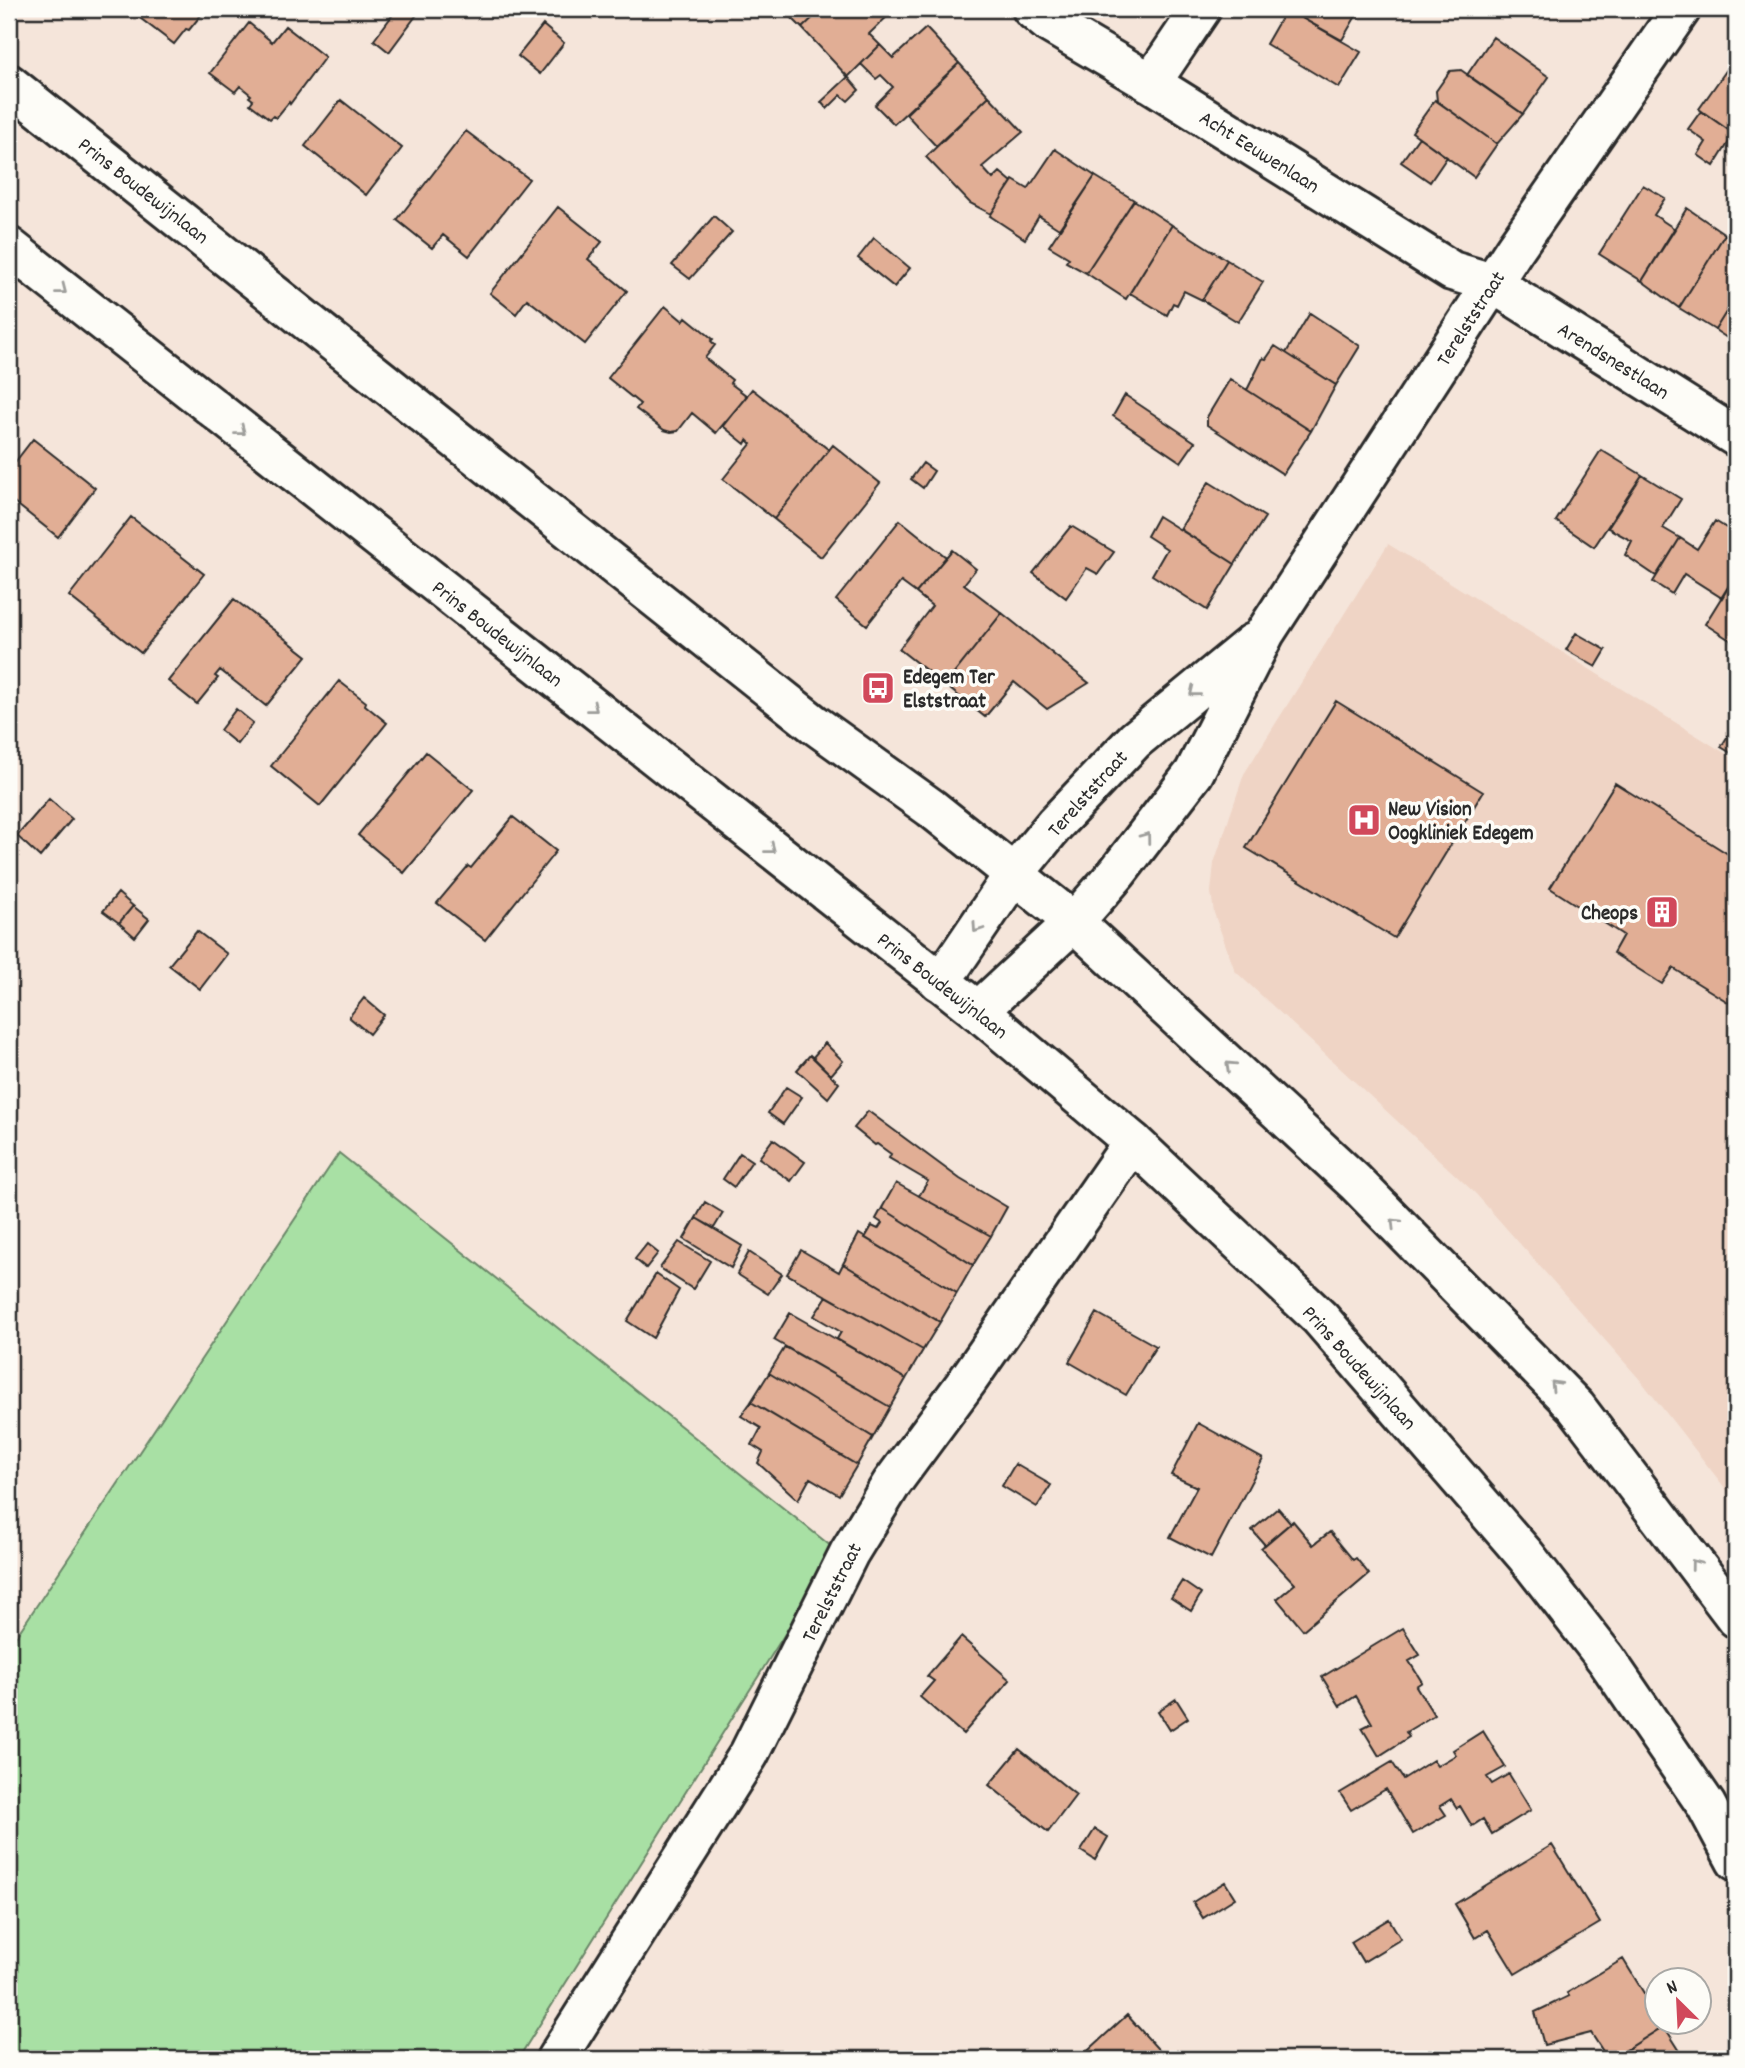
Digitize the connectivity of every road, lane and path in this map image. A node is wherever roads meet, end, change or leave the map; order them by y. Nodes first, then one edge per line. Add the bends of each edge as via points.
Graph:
1 (1032, 9) edge
2 (1201, 9) edge
3 (1681, 9) edge
4 (1151, 83) junction
5 (9, 84) edge
6 (9, 247) edge
7 (1492, 283) junction
8 (1736, 437) edge
9 (1265, 633) junction
10 (1014, 874) junction
11 (1074, 922) junction
12 (939, 981) junction
13 (978, 1011) junction
14 (1133, 1142) junction
15 (1736, 1618) edge
16 (1736, 1861) edge
17 (556, 2059) edge

1 - 4 main road, Acht Eeuwenlaan
2 - 4 main road
3 - 7 main road, Terelststraat
4 - 7 main road, Acht Eeuwenlaan via 1452,271
5 - 10 main road, Prins Boudewijnlaan via 814,723
6 -> 12 main road, Prins Boudewijnlaan
7 - 8 main road, Arendsnestlaan
7 - 9 main road, Terelststraat
9 -> 10 main road, Terelststraat via 1135,740
11 -> 9 main road, Terelststraat via 1194,773
10 - 11 main road, Prins Boudewijnlaan
10 -> 12 main road, Terelststraat
11 - 13 main road, Terelststraat
15 -> 11 main road, Prins Boudewijnlaan via 1576,1407 1355,1182
12 - 13 main road, Prins Boudewijnlaan
13 - 14 main road, Prins Boudewijnlaan
14 - 16 main road, Prins Boudewijnlaan via 1320,1318 1526,1556 1676,1760
14 - 17 main road, Terelststraat via 892,1483 849,1553 749,1754

